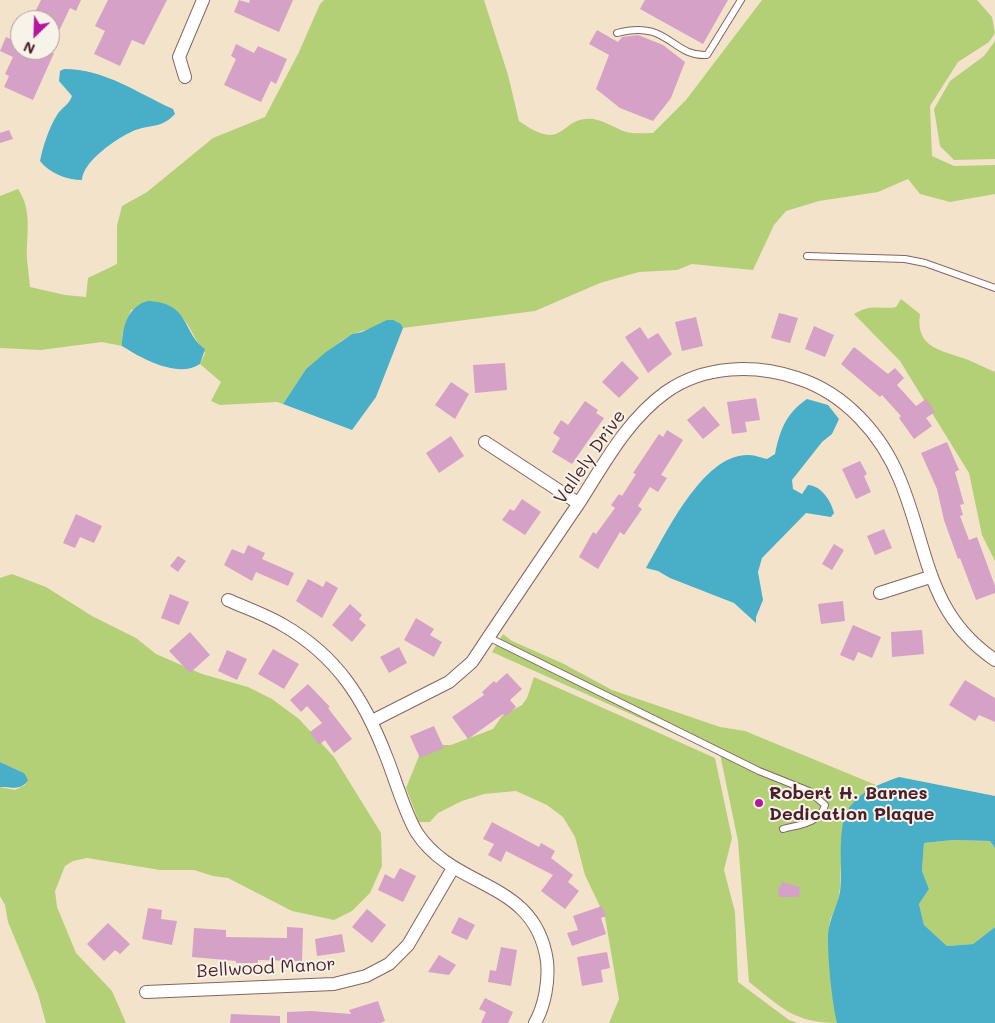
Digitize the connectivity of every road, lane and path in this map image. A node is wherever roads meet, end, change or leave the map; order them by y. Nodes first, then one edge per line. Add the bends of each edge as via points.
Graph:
1 (203, 0) edge
2 (741, 0) edge
3 (616, 33) dead end
4 (185, 77) dead end
5 (807, 256) dead end
6 (995, 288) edge
7 (485, 442) dead end
8 (578, 503) junction
9 (930, 577) junction
10 (880, 593) dead end
11 (228, 600) dead end
12 (488, 637) junction
13 (995, 660) edge
14 (372, 721) junction
15 (783, 829) dead end
16 (453, 868) junction
17 (146, 992) dead end
18 (535, 1023) edge

1 - 4 street via 179,57
2 - 3 lane via 707,55 695,56 646,29 634,28
5 - 6 lane via 905,259
7 - 8 street
8 - 9 street, Vallely Drive via 630,425 666,392 692,379 720,371 749,368 778,371 805,380 833,395 878,438 900,480
8 - 12 street, Vallely Drive
9 - 10 street
9 - 13 street, Vallely Drive via 948,614 977,647
11 - 14 street via 282,624 318,648 349,681
12 - 14 street, Vallely Drive via 472,662 449,682
12 - 15 lane via 759,771 809,791 825,805 809,823
14 - 16 street via 416,832 432,853
16 - 17 street, Bellwood Manor via 408,945 389,964 366,976 334,984
16 - 18 street via 508,896 520,906 544,944 549,977

